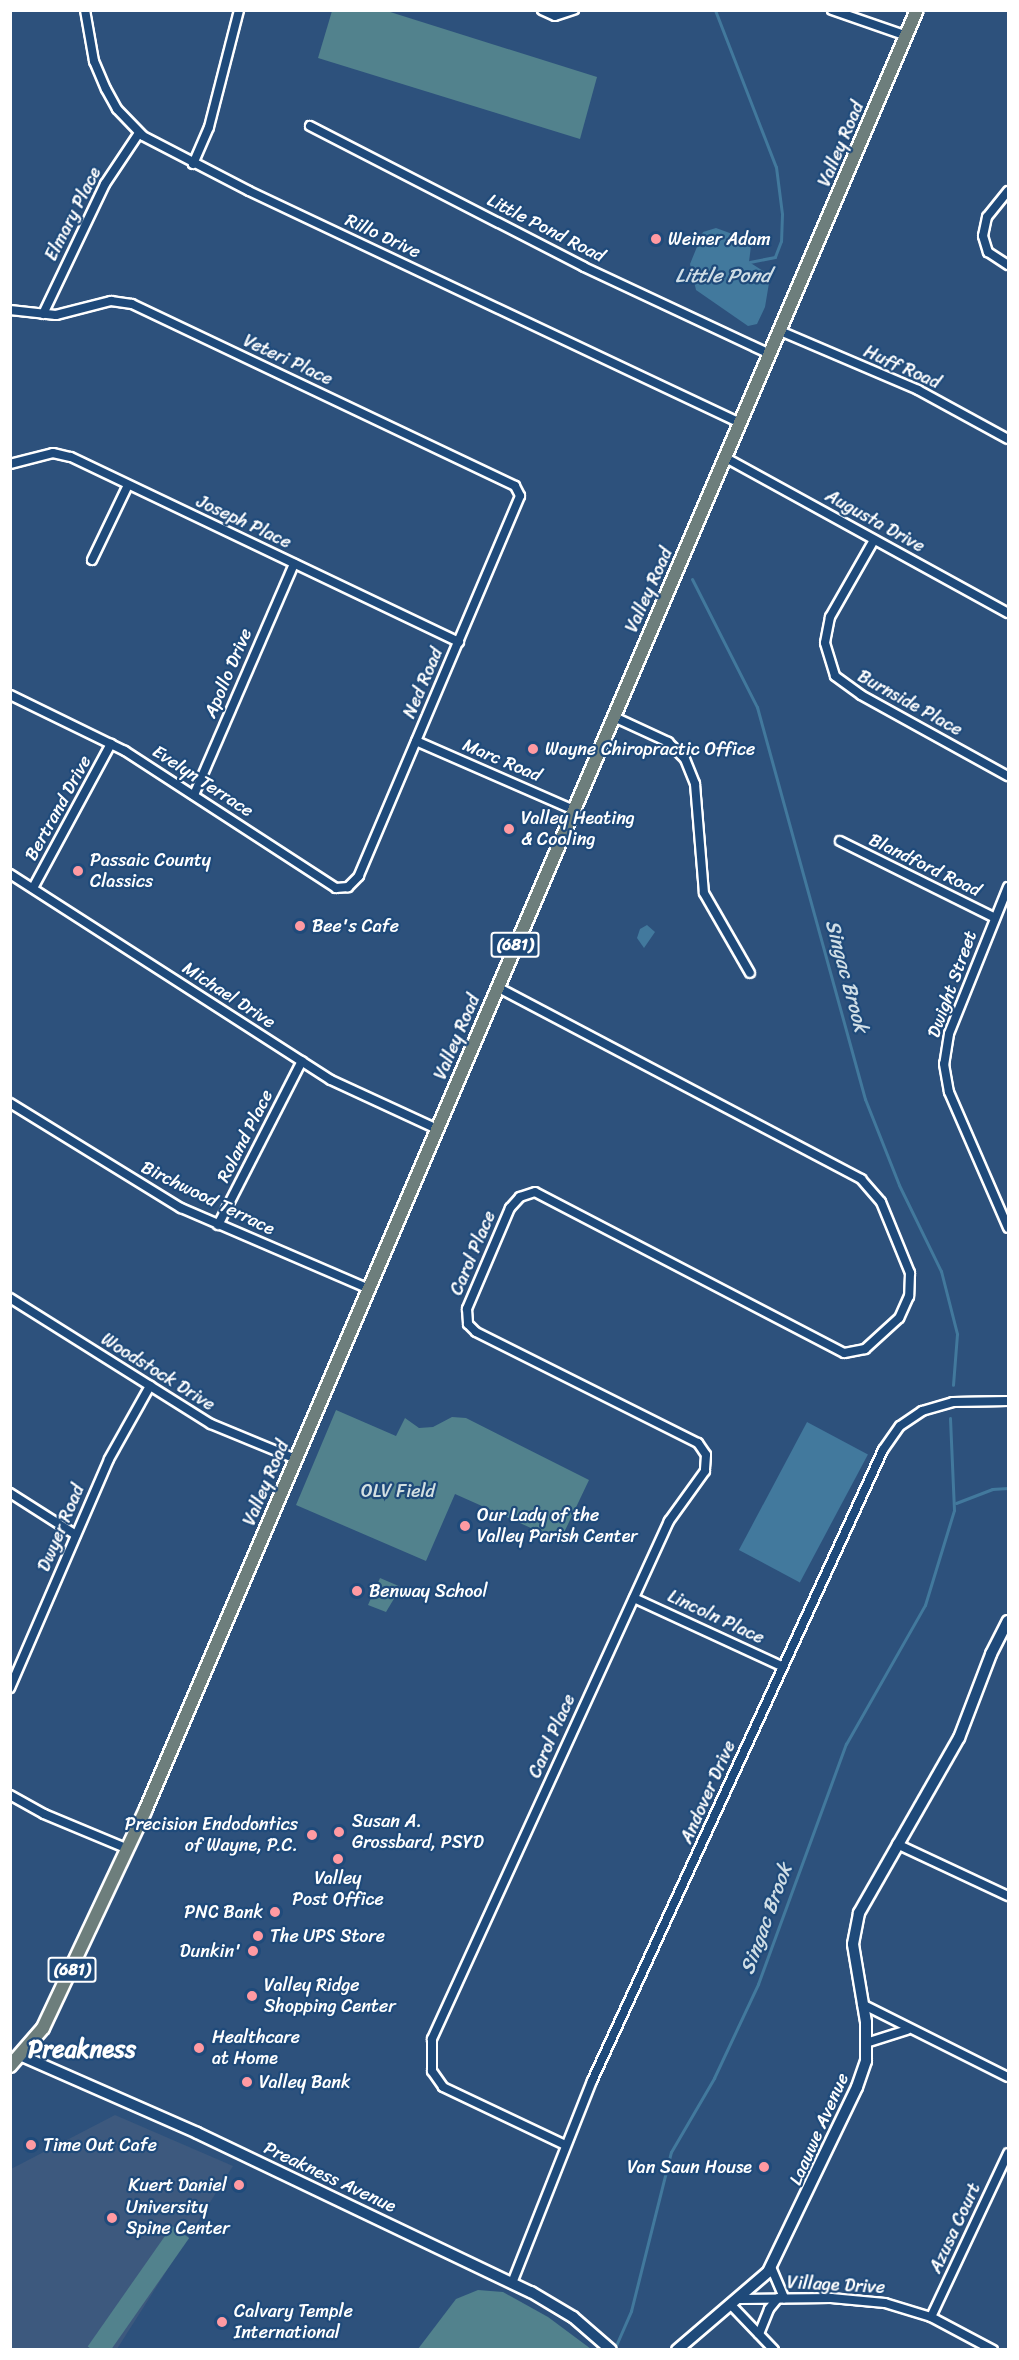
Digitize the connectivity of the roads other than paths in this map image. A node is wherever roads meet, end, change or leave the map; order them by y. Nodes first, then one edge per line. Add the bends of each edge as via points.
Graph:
1 (85, 10) edge
2 (239, 10) edge
3 (542, 10) edge
4 (574, 10) edge
5 (832, 10) edge
6 (917, 10) edge
7 (906, 36) junction
8 (310, 126) dead end
9 (139, 133) junction
10 (193, 164) junction
11 (1008, 191) edge
12 (1008, 265) edge
13 (10, 310) edge
14 (43, 314) junction
15 (780, 331) junction
16 (770, 354) junction
17 (740, 423) junction
18 (1008, 439) edge
19 (726, 458) junction
20 (10, 464) edge
21 (128, 485) junction
22 (514, 515) joint
23 (874, 540) junction
24 (92, 560) dead end
25 (294, 564) junction
26 (1008, 613) edge
27 (459, 642) junction
28 (10, 695) edge
29 (614, 717) junction
30 (416, 741) junction
31 (111, 744) junction
32 (1008, 776) edge
33 (194, 795) junction
34 (574, 810) junction
35 (840, 841) dead end
36 (364, 865) joint
37 (10, 874) edge
38 (1008, 887) edge
39 (33, 888) junction
40 (995, 918) junction
41 (750, 974) dead end
42 (497, 987) junction
43 (302, 1061) junction
44 (10, 1103) edge
45 (437, 1129) junction
46 (1005, 1210) edge
47 (218, 1225) junction
48 (1008, 1228) edge
49 (369, 1289) junction
50 (10, 1298) edge
51 (150, 1386) junction
52 (1008, 1401) edge
53 (296, 1459) junction
54 (10, 1493) edge
55 (76, 1535) junction
56 (634, 1598) junction
57 (1008, 1621) edge
58 (783, 1667) junction
59 (10, 1688) edge
60 (10, 1795) edge
61 (897, 1844) junction
62 (128, 1849) junction
63 (1008, 1896) edge
64 (862, 2004) junction
65 (907, 2030) junction
66 (866, 2043) junction
67 (22, 2056) junction
68 (10, 2066) edge
69 (1008, 2077) edge
70 (565, 2145) junction
71 (1008, 2153) edge
72 (771, 2267) junction
73 (512, 2283) junction
74 (781, 2298) junction
75 (735, 2302) junction
76 (931, 2317) junction
77 (759, 2334) junction
78 (610, 2348) edge
79 (677, 2349) edge
80 (774, 2349) edge
81 (993, 2349) edge

1 - 9 street, Rillo Drive via 94,61 106,89
2 - 10 street via 209,127
3 - 4 street via 555,16
5 - 7 street
6 - 7 main road, Valley Road / (681)
7 - 15 main road, Valley Road / (681)
8 - 16 street, Little Pond Road via 584,267
9 - 10 street, Rillo Drive
9 - 14 street, Elmary Place via 105,184
10 - 17 street, Rillo Drive
11 - 12 street via 987,218 983,236 988,252
13 - 14 street, Veteri Place
14 - 22 street, Veteri Place via 70,314 111,301 132,304 515,486 520,496
15 - 16 main road, Valley Road / (681)
15 - 18 street, Huff Road via 918,390
16 - 17 main road, Valley Road / (681)
17 - 19 main road, Valley Road / (681)
19 - 23 street, Augusta Drive
19 - 29 main road, Valley Road / (681)
20 - 21 street, Joseph Place via 41,454 64,455
21 - 24 street
21 - 25 street, Joseph Place
22 - 27 street, Ned Road
23 - 26 street, Augusta Drive
23 - 32 street, Burnside Place via 830,617 825,643 835,676 861,695
25 - 27 street, Joseph Place
25 - 33 street, Apollo Drive
27 - 30 street, Ned Road
28 - 31 street, Evelyn Terrace
29 - 34 main road, Valley Road / (681)
29 - 41 street via 668,742 685,759 695,784 704,893
30 - 34 street, Marc Road
30 - 36 street, Ned Road
31 - 33 street, Evelyn Terrace
31 - 39 street, Bertrand Drive
33 - 36 street, Evelyn Terrace via 336,888 354,882
34 - 42 main road, Valley Road / (681)
35 - 40 street, Blandford Road
37 - 39 street, Michael Drive
38 - 40 street, Dwight Street
39 - 43 street, Michael Drive
40 - 46 street, Dwight Street via 949,1034 945,1064 949,1092
42 - 45 main road, Valley Road / (681)
42 - 56 street, Carol Place via 861,1179 881,1202 910,1273 905,1307 892,1327 865,1349 844,1353 542,1194 528,1193 514,1203 467,1309 472,1329 698,1443 706,1455 701,1479 675,1510
43 - 45 street, Michael Drive via 355,1094
43 - 47 street, Roland Place
44 - 47 street, Birchwood Terrace via 143,1188
45 - 49 main road, Valley Road / (681)
46 - 48 street, Dwight Street
47 - 49 street, Birchwood Terrace
49 - 53 main road, Valley Road / (681)
50 - 51 street, Woodstock Drive
51 - 53 street, Woodstock Drive via 211,1424
51 - 55 street, Dwyer Road via 121,1433
52 - 58 street, Andover Drive via 944,1404 922,1411 900,1426 883,1450
53 - 62 main road, Valley Road / (681)
54 - 55 street
55 - 59 street, Dwyer Road
56 - 58 street, Lincoln Place
56 - 70 street, Carol Place via 448,2002 430,2050 432,2071 443,2087
57 - 61 street, Laauwe Avenue via 958,1738
58 - 70 street, Andover Drive
60 - 62 street via 44,1814
61 - 63 street
61 - 64 street, Laauwe Avenue via 865,1897 856,1927 854,1960
62 - 67 main road, Valley Road / (681) via 55,2004
64 - 65 street
64 - 66 street, Laauwe Avenue
65 - 66 street
65 - 69 street
66 - 72 street, Laauwe Avenue via 866,2061 857,2087
67 - 68 main road, Valley Road / (681)
67 - 73 street, Preakness Avenue
70 - 73 street, Andover Drive
71 - 76 street, Azusa Court
72 - 74 street
72 - 75 street, Laauwe Avenue
73 - 78 street, Preakness Avenue via 573,2317
74 - 75 street, Village Drive
74 - 76 street, Village Drive via 859,2299
74 - 77 street via 769,2309
75 - 77 street
75 - 79 street, Laauwe Avenue
76 - 81 street, Village Drive
77 - 80 street

